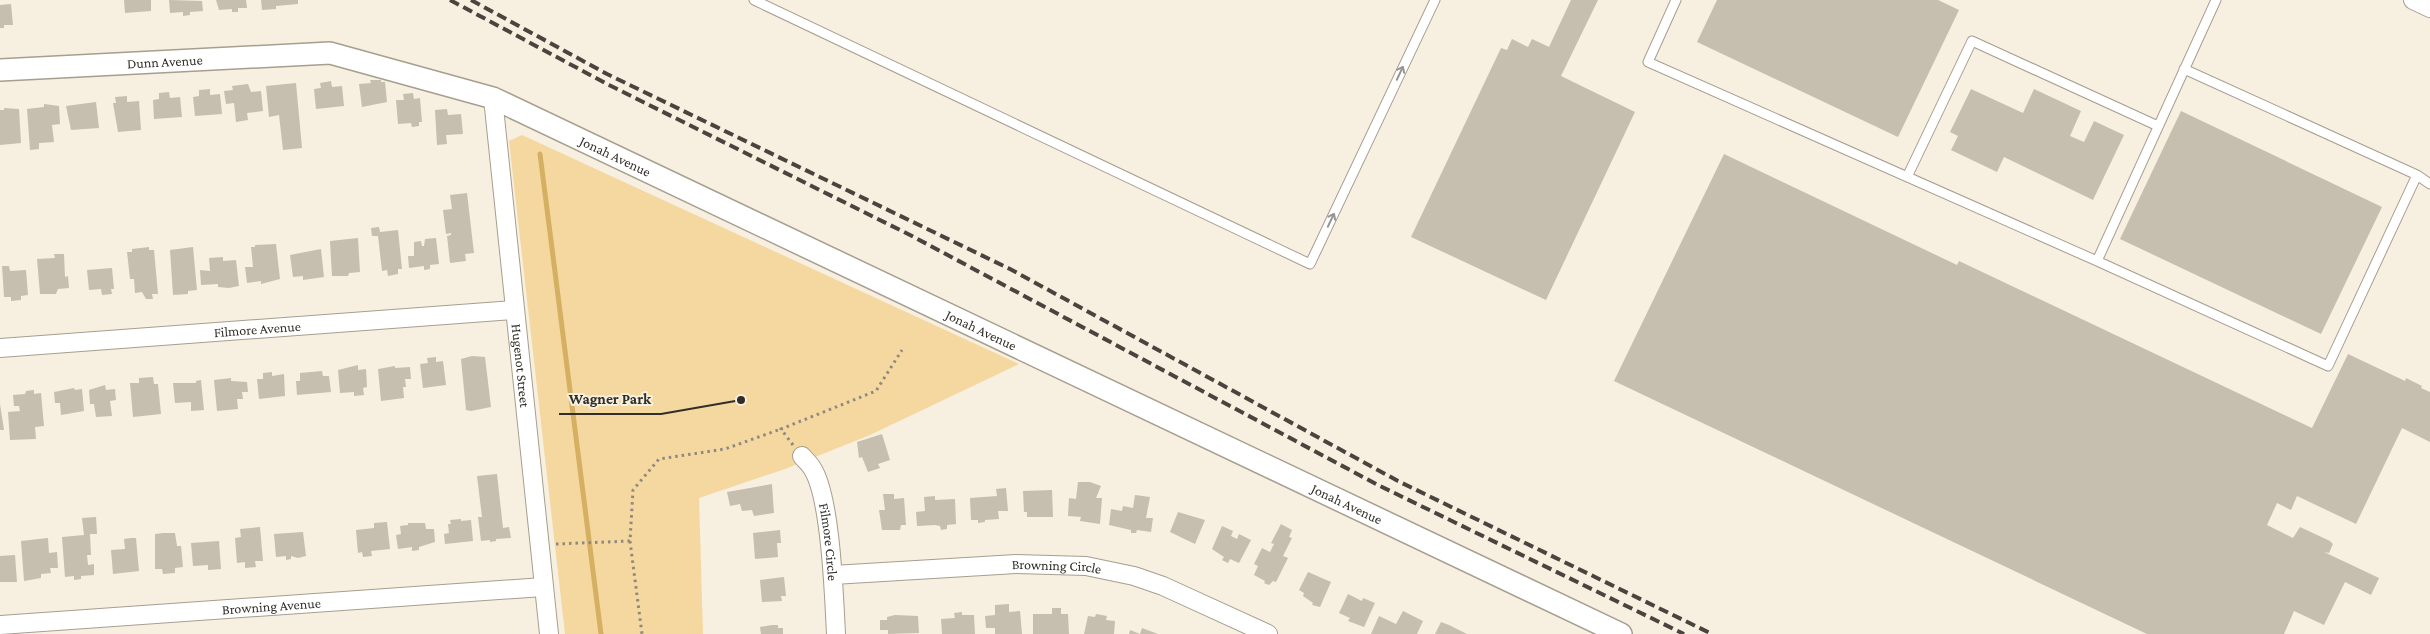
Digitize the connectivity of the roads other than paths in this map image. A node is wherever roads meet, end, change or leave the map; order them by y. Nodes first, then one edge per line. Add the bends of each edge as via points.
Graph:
1 (754, 0) edge
2 (1435, 0) edge
3 (1676, 0) edge
4 (2216, 0) edge
5 (2413, 0) edge
6 (2430, 8) edge
7 (330, 53) joint
8 (2184, 69) junction
9 (0, 70) edge
10 (493, 98) junction
11 (2158, 126) junction
12 (2417, 175) junction
13 (1907, 177) junction
14 (2430, 184) edge
15 (2097, 261) junction
16 (514, 310) junction
17 (0, 348) edge
18 (802, 456) road end
19 (833, 575) junction
20 (543, 587) junction
21 (0, 625) edge
22 (548, 634) edge
23 (836, 634) edge
24 (1268, 634) edge
25 (1621, 634) edge

1 -> 2 lane via 1310,264
3 - 13 lane via 1648,62
4 - 8 lane
5 - 6 street
7 - 9 street, Dunn Avenue
7 - 10 street, Jonah Avenue
8 - 11 lane
8 - 12 lane
10 - 16 street, Hugenot Street
10 - 25 street, Jonah Avenue
11 - 13 lane via 1972,41
11 - 15 lane
12 - 14 lane
12 - 15 lane via 2328,366
13 - 15 lane
16 - 17 street, Filmore Avenue
16 - 20 street, Hugenot Street
18 - 19 street, Filmore Circle via 813,468 820,488
19 - 23 street, Filmore Circle
19 - 24 street, Browning Circle via 1016,564 1086,566 1164,586
20 - 21 street, Browning Avenue
20 - 22 street, Hugenot Street

